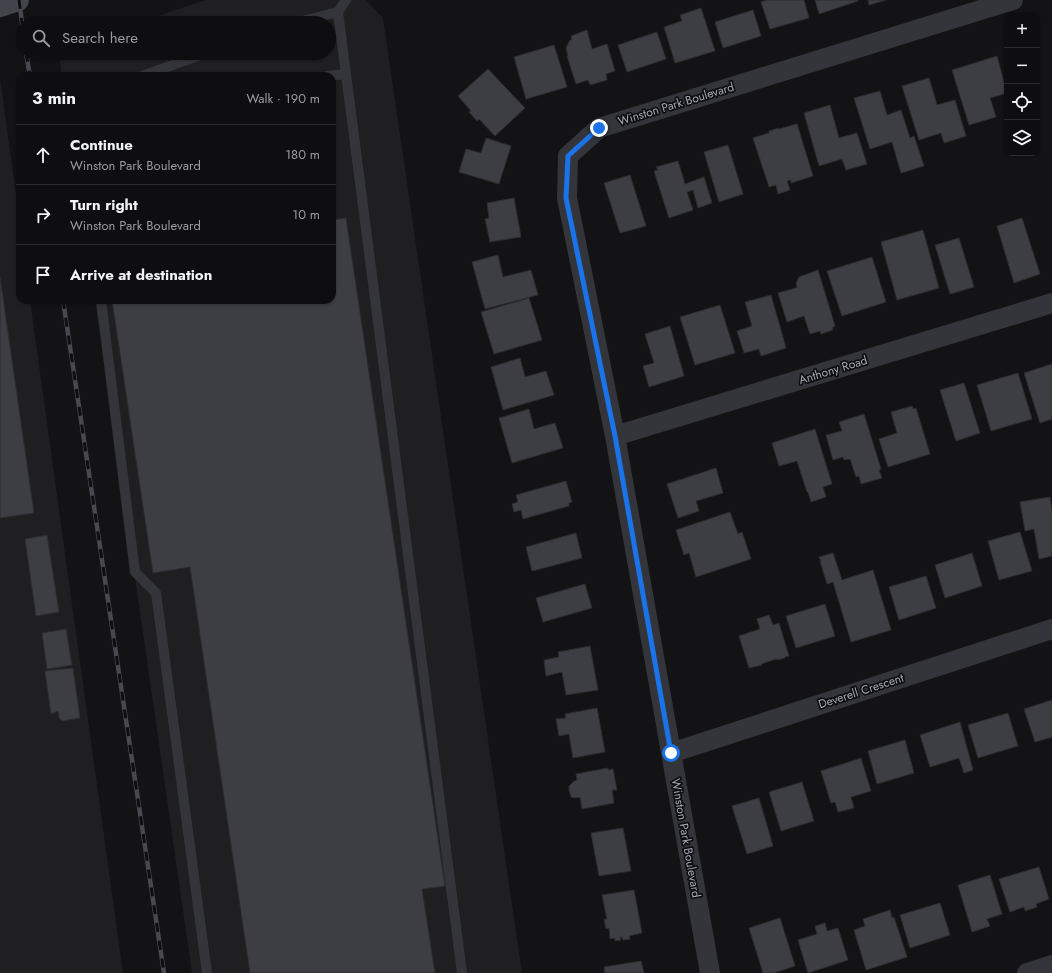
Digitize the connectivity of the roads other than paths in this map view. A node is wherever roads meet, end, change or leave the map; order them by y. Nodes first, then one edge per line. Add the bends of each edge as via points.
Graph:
1 (18, 0) edge
2 (346, 0) edge
3 (1013, 0) edge
4 (0, 6) edge
5 (338, 12) junction
6 (322, 16) edge
7 (187, 60) edge
8 (153, 72) edge
9 (346, 74) junction
10 (336, 75) edge
11 (1052, 303) edge
12 (102, 304) edge
13 (615, 436) junction
14 (1052, 629) edge
15 (671, 753) junction
16 (1052, 965) edge
17 (207, 973) edge
18 (462, 973) edge
19 (710, 973) edge
20 (1028, 973) edge

1 - 4 main road
2 - 5 lane
3 - 13 street, Winston Park Boulevard via 599,128 568,156 566,198
5 - 6 lane
5 - 9 lane
7 - 8 lane
9 - 10 lane
9 - 18 lane
11 - 13 street, Anthony Road
12 - 17 lane via 135,572 156,593
13 - 15 street, Winston Park Boulevard
14 - 15 street, Deverell Crescent
15 - 19 street, Winston Park Boulevard
16 - 20 street

